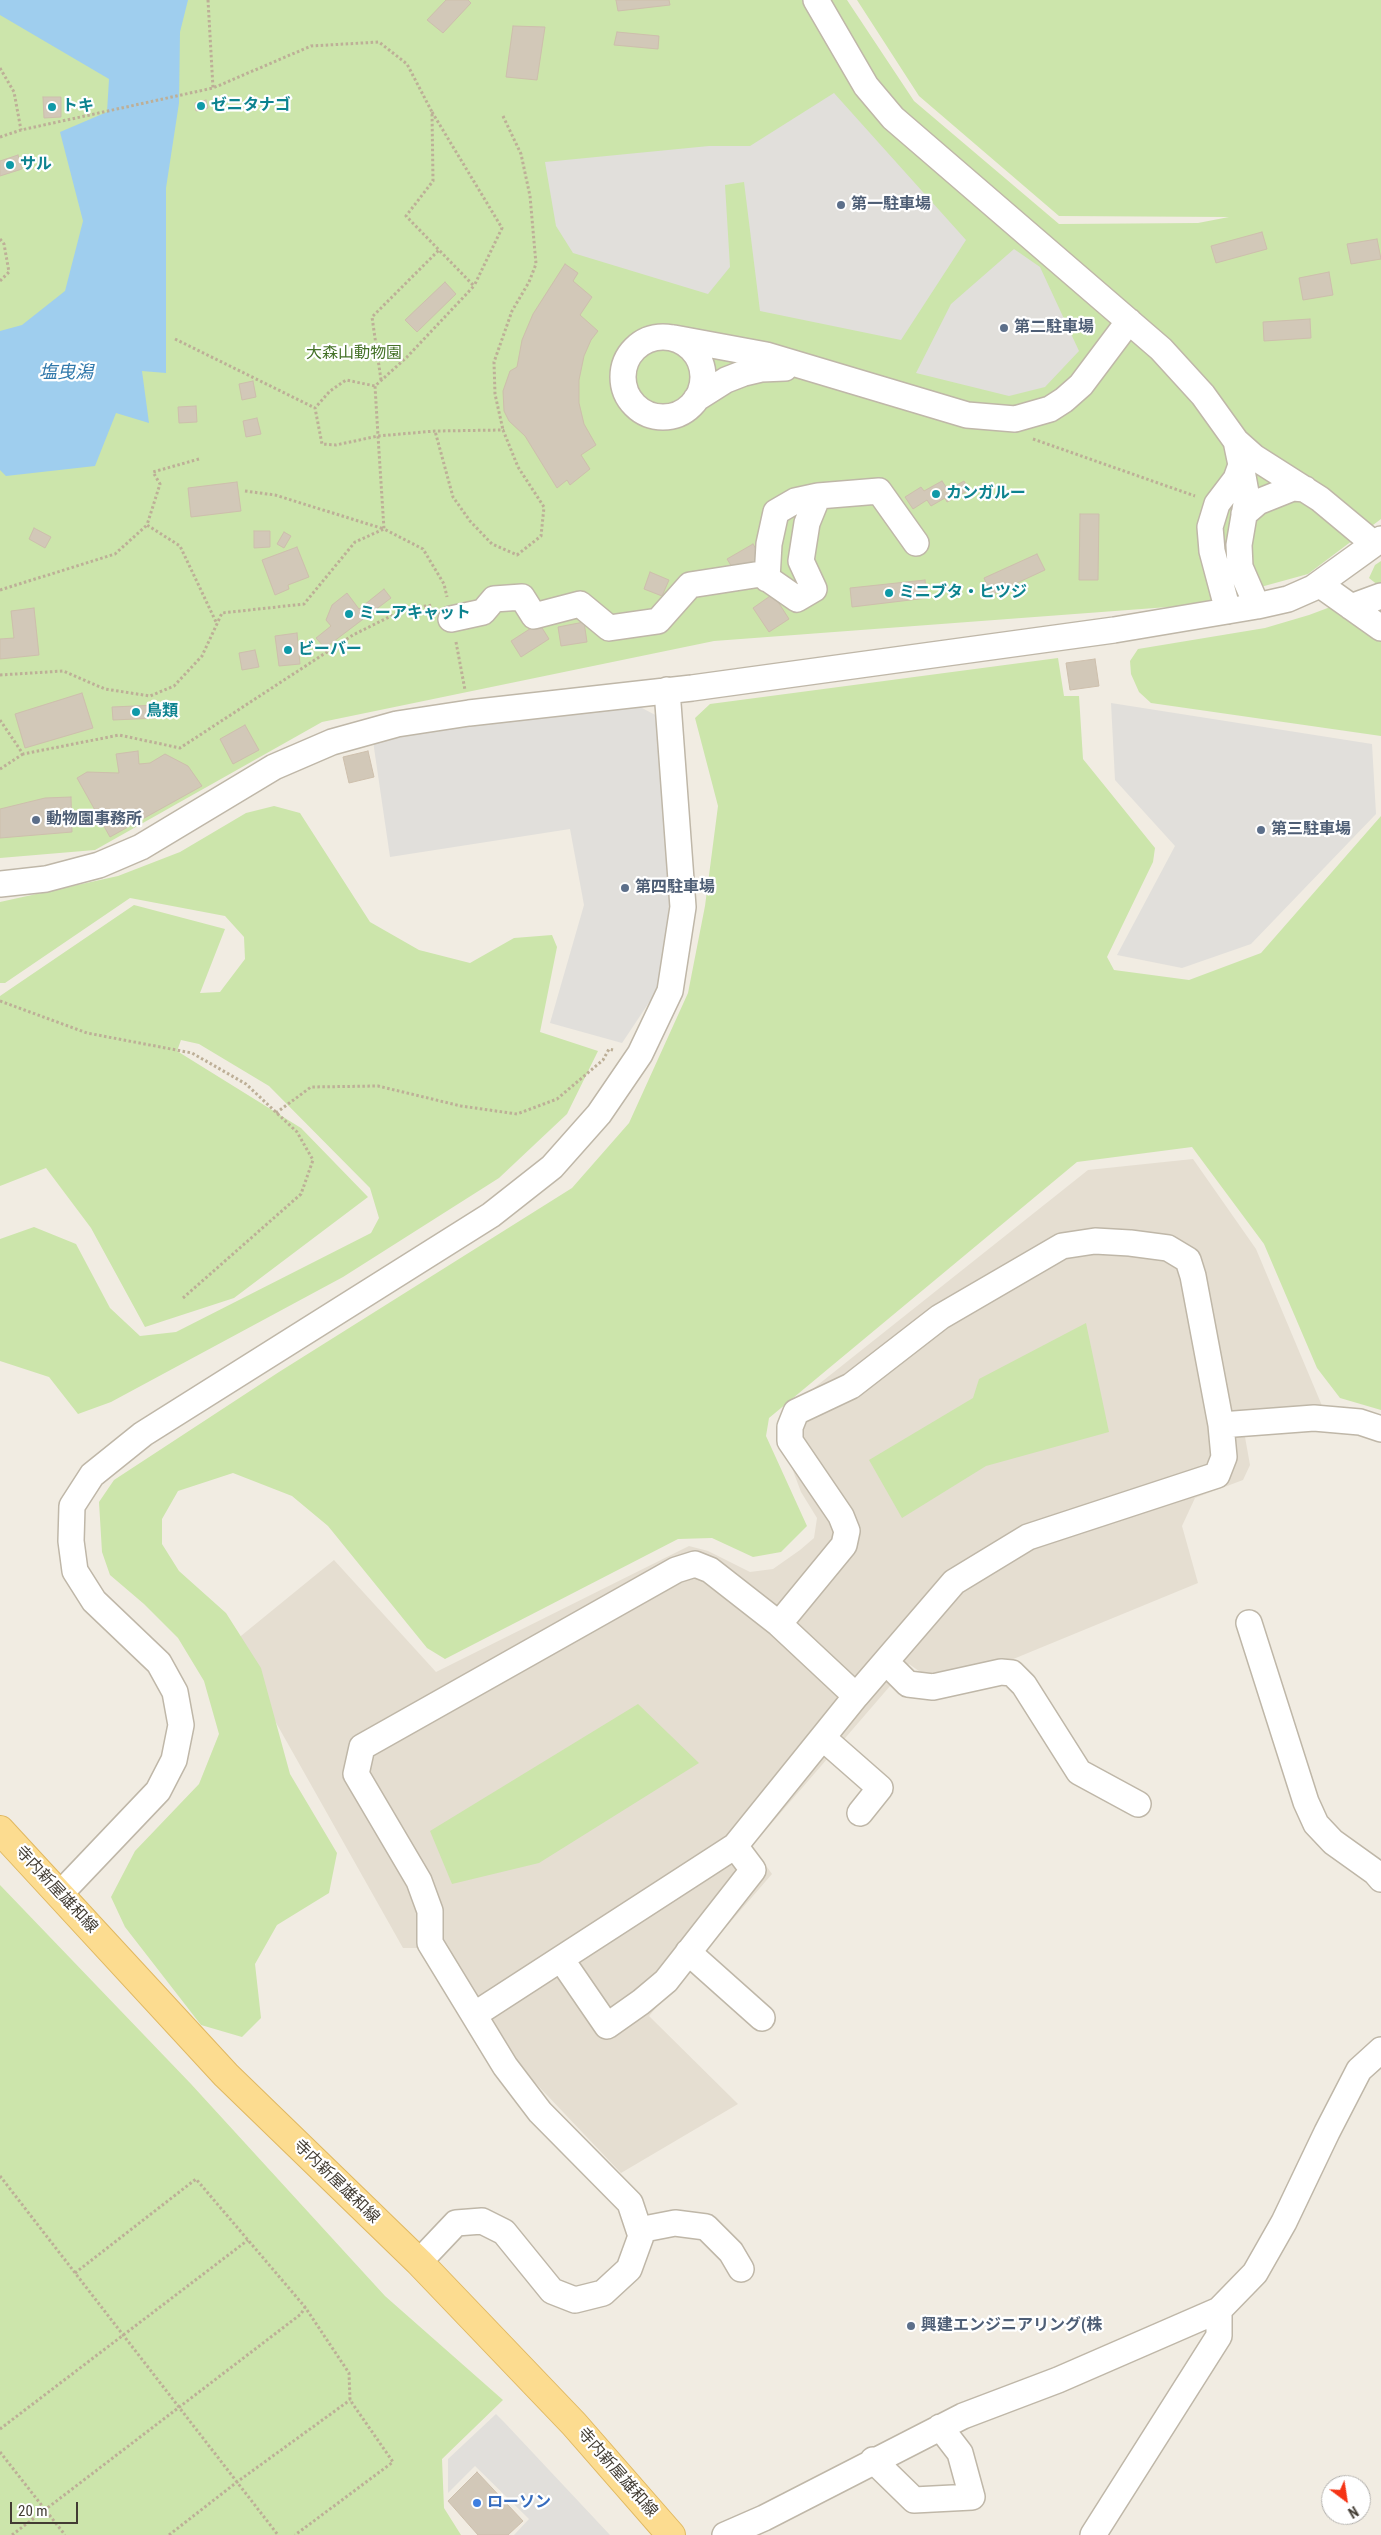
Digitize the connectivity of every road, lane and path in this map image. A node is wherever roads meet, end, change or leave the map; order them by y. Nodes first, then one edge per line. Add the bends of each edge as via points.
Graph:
1 (208, 0) edge
2 (816, 0) edge
3 (0, 68) edge
4 (213, 88) junction
5 (429, 106) junction
6 (503, 116) dead end
7 (21, 130) junction
8 (0, 137) edge
9 (0, 239) edge
10 (439, 250) junction
11 (0, 281) edge
12 (474, 286) junction
13 (1129, 321) junction
14 (674, 338) junction
15 (175, 339) dead end
16 (803, 368) junction
17 (381, 380) junction
18 (375, 386) junction
19 (696, 399) junction
20 (315, 408) junction
21 (503, 430) junction
22 (435, 432) junction
23 (378, 436) junction
24 (1032, 438) dead end
25 (1236, 441) junction
26 (199, 459) dead end
27 (1241, 465) junction
28 (1305, 489) junction
29 (245, 491) dead end
30 (818, 496) junction
31 (1217, 504) junction
32 (1244, 514) junction
33 (147, 525) junction
34 (384, 529) junction
35 (1378, 541) edge
36 (916, 543) dead end
37 (767, 579) junction
38 (1319, 584) junction
39 (0, 590) edge
40 (1381, 596) edge
41 (1257, 606) junction
42 (1352, 607) junction
43 (450, 611) junction
44 (1228, 611) junction
45 (217, 625) junction
46 (1381, 628) edge
47 (0, 674) edge
48 (667, 690) junction
49 (469, 713) junction
50 (0, 720) edge
51 (23, 754) junction
52 (0, 769) edge
53 (0, 884) edge
54 (0, 1001) edge
55 (640, 1054) junction
56 (276, 1113) junction
57 (183, 1298) dead end
58 (1221, 1425) junction
59 (1381, 1429) edge
60 (1249, 1623) dead end
61 (779, 1624) junction
62 (886, 1662) junction
63 (856, 1696) junction
64 (823, 1738) junction
65 (1138, 1804) dead end
66 (860, 1813) dead end
67 (0, 1830) edge
68 (735, 1846) junction
69 (1381, 1879) edge
70 (60, 1894) junction
71 (688, 1952) junction
72 (561, 1959) junction
73 (474, 2015) junction
74 (762, 2018) dead end
75 (1381, 2050) edge
76 (0, 2176) edge
77 (639, 2230) junction
78 (248, 2240) junction
79 (420, 2262) junction
80 (741, 2269) dead end
81 (75, 2273) junction
82 (305, 2307) junction
83 (1219, 2310) junction
84 (124, 2336) junction
85 (350, 2400) junction
86 (178, 2407) junction
87 (940, 2427) junction
88 (0, 2428) edge
89 (0, 2452) edge
90 (873, 2460) junction
91 (237, 2482) junction
92 (45, 2510) junction
93 (12, 2535) edge
94 (65, 2535) edge
95 (169, 2535) edge
96 (278, 2535) edge
97 (295, 2535) edge
98 (671, 2535) edge
99 (725, 2535) edge
100 (1093, 2535) edge

1 - 4 path
2 - 13 street via 866,86 893,118
3 - 7 path via 14,92
4 - 5 path via 311,46 379,42 407,64
4 - 7 path
5 - 10 path via 432,112 433,180 406,216
5 - 12 path via 502,228
6 - 21 path via 523,162 530,196 536,264 512,311 494,362 495,394
7 - 8 path
9 - 11 path via 4,244 9,272
10 - 12 path
10 - 17 path via 372,317
12 - 17 path
13 - 16 street via 1081,385 1064,400 1050,409 1015,419 967,415
13 - 25 street via 1182,371
14 - 16 street via 766,356
14 - 19 street via 696,353 701,364 703,378
14 - 19 street via 648,339 628,356 623,368 626,395 646,414 659,417 685,411
15 - 20 path
16 - 19 street via 761,369 744,373
17 - 18 path
18 - 20 path via 346,380 330,391
18 - 23 path
20 - 23 path via 322,444 336,445
21 - 22 path
21 - 22 path via 518,467 544,507 541,536 517,555 492,544 453,497
22 - 23 path
23 - 34 path
24 - 31 path
25 - 27 street
25 - 28 street via 1254,457
26 - 33 path via 153,472 160,484
27 - 31 street via 1236,479
27 - 32 street via 1247,498
28 - 32 street via 1293,488 1258,502
28 - 35 street
29 - 34 path via 275,496
30 - 36 street via 879,491
30 - 37 street via 795,501 776,512 769,544
30 - 37 street via 807,523 801,560 814,589 796,599
31 - 44 street via 1210,527 1212,551
32 - 41 street via 1239,545 1240,567
33 - 39 path via 115,554
33 - 45 path via 180,546
34 - 43 path via 423,548 444,584
34 - 45 path via 356,542 304,604 222,613
35 - 38 street
37 - 43 street via 761,574 690,585 658,621 609,628 580,604 534,616 522,597 494,599 483,612
38 - 41 street via 1288,599
38 - 42 street
40 - 42 street
41 - 44 street
42 - 46 street
43 - 49 path
43 - 51 path via 406,609 353,634 180,748 119,735
44 - 48 street via 1114,630
45 - 47 path via 202,656 174,686 150,696 105,688 63,671
48 - 49 street
48 - 55 street via 683,907 670,991
49 - 53 street via 396,724 332,742 274,767 141,847 99,865 46,879
50 - 51 path
51 - 52 path
54 - 56 path via 87,1033 192,1053 246,1084
55 - 56 path via 609,1049 603,1060 557,1099 517,1114 461,1106 378,1086 311,1087
55 - 70 street via 599,1114 552,1166 491,1215 143,1434 92,1475 72,1506 71,1540 75,1571 94,1600 159,1663 175,1692 181,1724 174,1760 158,1792
56 - 57 path via 296,1132 313,1160 301,1194
58 - 59 street via 1314,1418 1360,1422
58 - 61 street via 1188,1260 1168,1248 1130,1243 1095,1241 1062,1246 940,1317 851,1386 796,1412 790,1427 790,1441 841,1516 847,1532 844,1545
58 - 62 street via 1224,1458 1217,1475 1028,1537 954,1582
60 - 69 street via 1306,1802 1316,1824 1333,1842
61 - 63 street
61 - 73 street via 710,1570 696,1564 676,1570 362,1747 356,1774 419,1881 430,1911 430,1943
62 - 63 street
62 - 65 street via 908,1684 933,1687 1001,1672 1012,1673 1024,1685 1079,1772
63 - 64 street
64 - 66 street via 880,1788
64 - 68 street
67 - 70 main road, 寺内新屋雄和線
68 - 71 street via 753,1870
68 - 72 street
70 - 79 main road, 寺内新屋雄和線 via 226,2075
71 - 72 street via 666,1981 607,2026
71 - 74 street
72 - 73 street
73 - 77 street via 505,2066 540,2112 630,2202
75 - 83 street via 1360,2070 1255,2273
76 - 81 path
77 - 79 street via 641,2236 629,2269 603,2293 575,2300 552,2291 504,2232 482,2221 456,2223
77 - 80 street via 675,2223 706,2227 731,2252
78 - 81 path via 196,2179
78 - 82 path
78 - 84 path
79 - 98 main road, 寺内新屋雄和線 via 574,2424
81 - 84 path
82 - 85 path via 349,2373
82 - 86 path
83 - 87 street
83 - 100 street via 1219,2336
84 - 86 path
84 - 88 path
85 - 91 path
85 - 97 path via 394,2462
86 - 91 path
86 - 92 path
87 - 90 street
87 - 90 street via 960,2453 972,2497 914,2500
89 - 92 path
90 - 99 street
91 - 95 path
91 - 96 path
92 - 93 path
92 - 94 path

